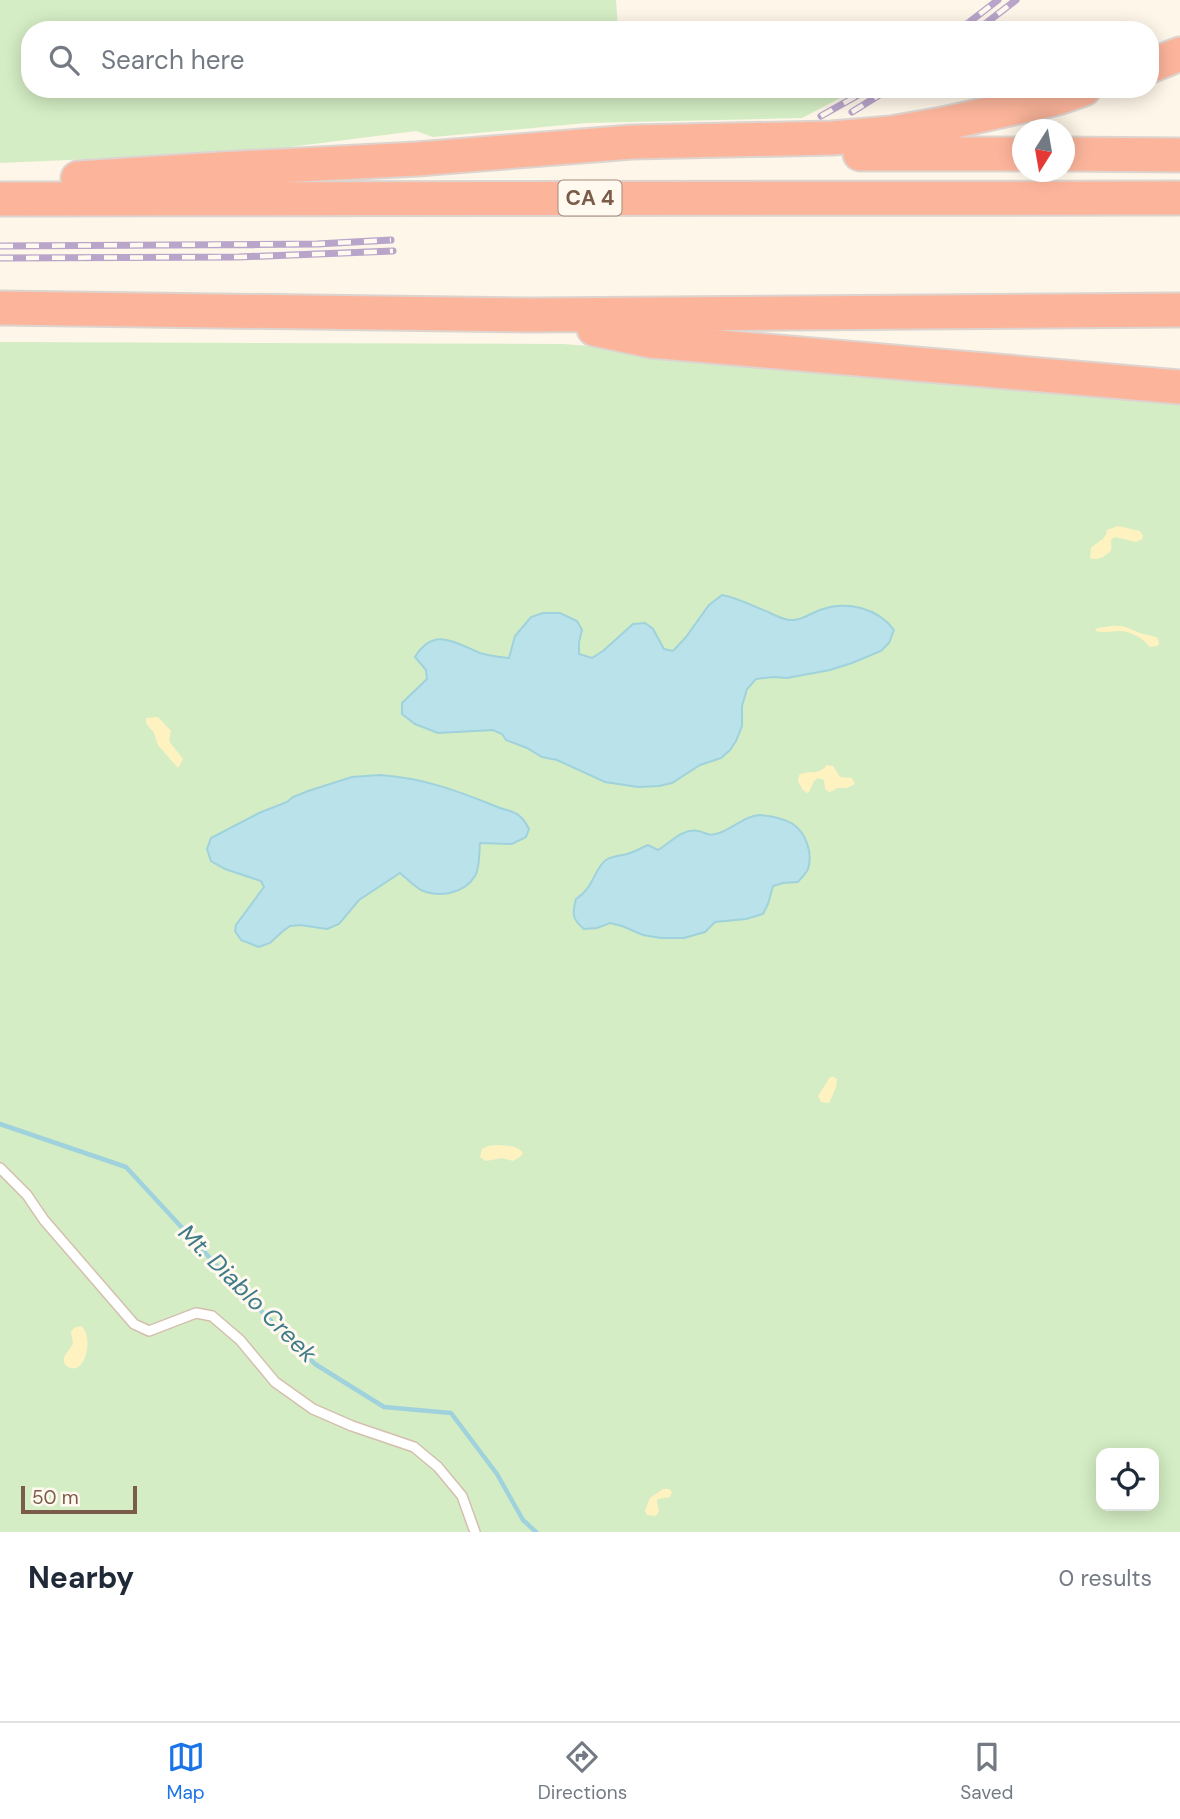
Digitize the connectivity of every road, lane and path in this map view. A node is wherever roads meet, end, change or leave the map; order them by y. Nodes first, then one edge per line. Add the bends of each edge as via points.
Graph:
1 (1180, 54) edge
2 (1159, 62) edge
3 (1051, 98) edge
4 (560, 147) junction
5 (1012, 154) edge
6 (1075, 154) edge
7 (1180, 155) edge
8 (0, 184) edge
9 (1180, 198) edge
10 (0, 199) edge
11 (0, 308) edge
12 (1180, 310) edge
13 (530, 315) junction
14 (1180, 387) edge
15 (0, 1168) edge
16 (475, 1532) edge

1 - 2 highway
3 - 4 highway via 943,124 821,139
4 - 5 highway
4 - 8 highway
6 - 7 highway
9 - 10 highway, CA 4
11 - 13 highway
12 - 13 highway
13 - 14 highway via 651,341
15 - 16 lane via 134,1324 149,1331 196,1313 212,1316 240,1340 275,1382 313,1409 415,1447 462,1496

